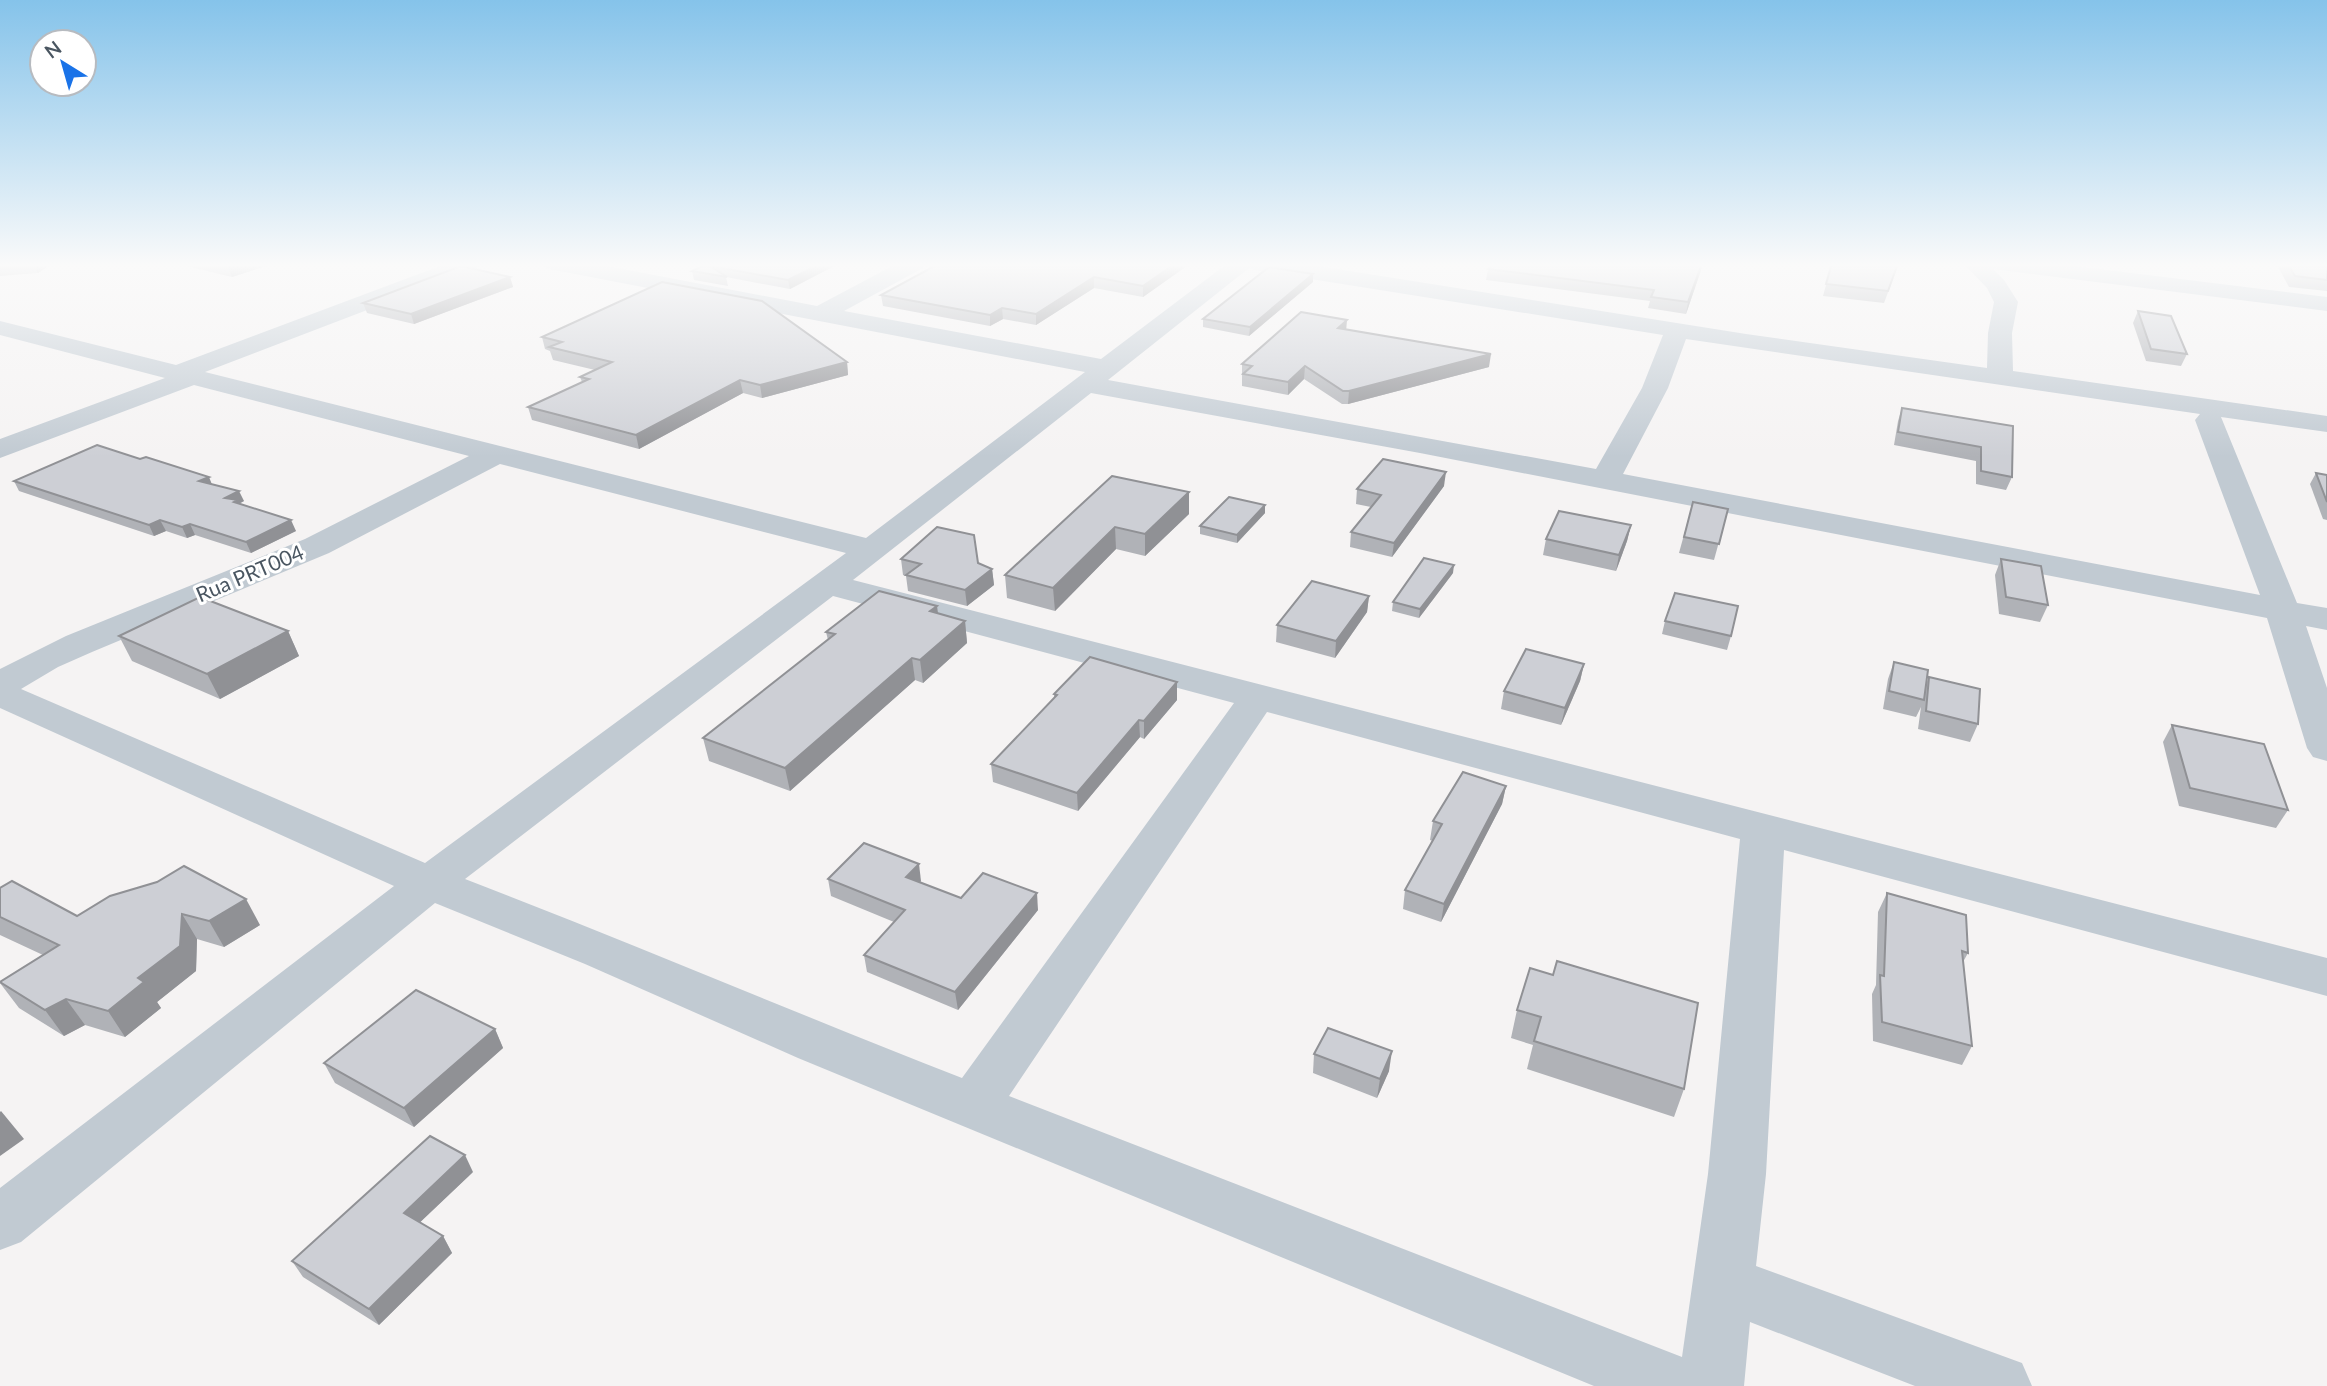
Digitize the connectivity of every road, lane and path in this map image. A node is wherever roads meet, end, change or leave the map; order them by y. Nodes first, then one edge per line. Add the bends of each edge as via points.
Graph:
1 (0, 328) edge
2 (305, 328) edge
3 (881, 328) edge
4 (1159, 328) edge
5 (1662, 328) edge
6 (2001, 328) edge
7 (1677, 330) junction
8 (185, 375) junction
9 (1097, 376) junction
10 (2000, 377) junction
11 (2224, 416) junction
12 (2327, 425) edge
13 (0, 449) edge
14 (496, 454) junction
15 (1605, 480) junction
16 (870, 550) junction
17 (827, 584) junction
18 (2283, 611) junction
19 (2327, 619) edge
20 (0, 685) edge
21 (0, 694) edge
22 (1259, 696) junction
23 (2327, 748) edge
24 (1763, 831) junction
25 (429, 883) junction
26 (2327, 978) edge
27 (972, 1105) junction
28 (0, 1223) edge
29 (1724, 1283) junction
30 (1673, 1386) edge
31 (1710, 1386) edge
32 (1999, 1386) edge

1 - 8 street
2 - 8 street
3 - 9 street
4 - 9 street
5 - 7 street
6 - 10 street
7 - 10 street
7 - 15 street via 1655,388
8 - 13 street
8 - 14 street
9 - 15 street
9 - 16 street
10 - 11 street
11 - 12 street
11 - 18 street
14 - 16 street
14 - 20 street, Rua PRT004 via 317,546 79,644
15 - 18 street
16 - 17 street
17 - 22 street
17 - 25 street
18 - 19 street
18 - 23 street
21 - 25 street
22 - 24 street
22 - 27 street
24 - 26 street
24 - 29 street via 1737,1174
25 - 27 street
25 - 28 street
27 - 30 street
29 - 31 street
29 - 32 street

